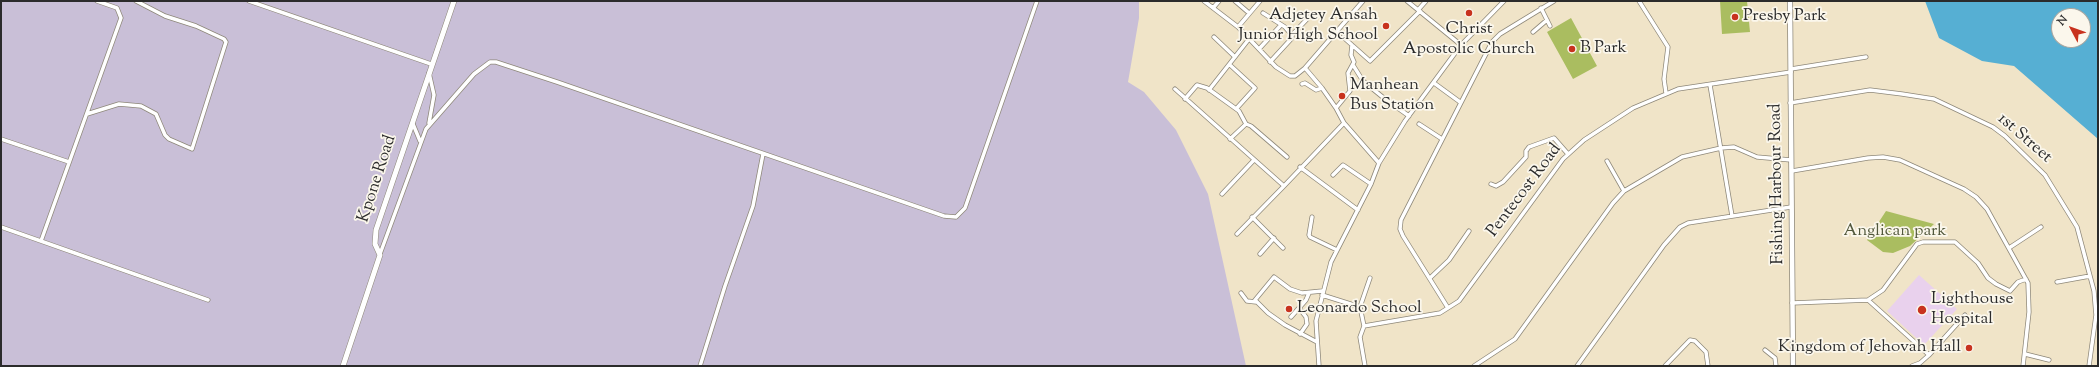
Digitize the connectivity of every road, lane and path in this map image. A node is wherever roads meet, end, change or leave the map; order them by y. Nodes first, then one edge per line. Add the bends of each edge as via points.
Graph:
1 (98, 1) edge
2 (136, 1) edge
3 (249, 1) edge
4 (454, 1) edge
5 (1037, 1) edge
6 (1204, 1) edge
7 (1219, 1) edge
8 (1235, 1) edge
9 (1260, 1) edge
10 (1363, 1) edge
11 (1407, 1) edge
12 (1426, 1) edge
13 (1504, 1) edge
14 (1554, 1) edge
15 (1639, 1) edge
16 (1790, 1) edge
17 (1213, 8) junction
18 (1541, 8) junction
19 (1419, 10) junction
20 (1249, 13) junction
21 (1263, 13) dead end
22 (1309, 17) dead end
23 (1548, 20) junction
24 (1281, 25) junction
25 (1550, 26) dead end
26 (1238, 27) junction
27 (1533, 32) dead end
28 (1292, 35) junction
29 (1214, 37) dead end
30 (1343, 37) dead end
31 (1249, 39) junction
32 (1352, 45) junction
33 (1461, 45) junction
34 (1259, 49) junction
35 (1235, 57) junction
36 (1866, 57) dead end
37 (1270, 62) junction
38 (431, 64) junction
39 (1230, 65) junction
40 (1353, 65) junction
41 (1305, 68) junction
42 (1791, 70) junction
43 (429, 72) junction
44 (1434, 83) junction
45 (1302, 84) dead end
46 (1710, 85) junction
47 (1322, 88) junction
48 (1175, 89) dead end
49 (1209, 90) junction
50 (1666, 93) junction
51 (1185, 99) junction
52 (1460, 102) junction
53 (1790, 103) junction
54 (1336, 108) junction
55 (1236, 109) junction
56 (87, 114) junction
57 (1409, 116) junction
58 (412, 121) junction
59 (1344, 123) junction
60 (429, 124) junction
61 (1246, 124) junction
62 (1419, 124) dead end
63 (1, 139) edge
64 (1230, 139) junction
65 (1442, 139) junction
66 (420, 141) junction
67 (1721, 148) junction
68 (763, 154) junction
69 (1568, 154) junction
70 (1287, 157) dead end
71 (1254, 160) junction
72 (1607, 160) dead end
73 (1791, 160) junction
74 (69, 162) junction
75 (1378, 163) junction
76 (1300, 167) junction
77 (1792, 171) junction
78 (1334, 175) dead end
79 (1371, 184) junction
80 (1491, 184) dead end
81 (1284, 186) junction
82 (1624, 191) junction
83 (1222, 194) dead end
84 (1792, 207) junction
85 (1358, 210) junction
86 (1732, 216) junction
87 (1252, 217) junction
88 (1312, 217) dead end
89 (1, 227) edge
90 (2041, 227) dead end
91 (1469, 231) dead end
92 (1237, 234) dead end
93 (1274, 238) junction
94 (41, 240) junction
95 (1283, 248) dead end
96 (2009, 248) junction
97 (1337, 250) junction
98 (1260, 254) dead end
99 (380, 255) junction
100 (2090, 276) junction
101 (1370, 278) dead end
102 (1430, 278) junction
103 (2026, 278) junction
104 (2057, 282) dead end
105 (1241, 292) dead end
106 (1309, 293) junction
107 (1322, 293) junction
108 (208, 300) dead end
109 (1868, 300) junction
110 (1256, 302) junction
111 (1792, 303) junction
112 (1360, 307) junction
113 (1299, 308) junction
114 (1448, 308) junction
115 (1965, 315) dead end
116 (1291, 317) dead end
117 (1364, 326) junction
118 (1300, 334) junction
119 (1317, 342) junction
120 (1765, 350) dead end
121 (2025, 354) junction
122 (1929, 355) junction
123 (2049, 360) dead end
124 (343, 366) edge
125 (700, 366) edge
126 (1318, 366) edge
127 (1365, 366) edge
128 (1474, 366) edge
129 (1577, 366) edge
130 (1665, 366) edge
131 (1708, 366) edge
132 (1776, 366) edge
133 (1794, 366) edge
134 (1912, 366) edge
135 (2023, 366) edge
136 (2089, 366) edge

1 - 56 street via 117,8 121,18
2 - 56 street via 165,16 196,26 226,42 192,149 169,139 156,114 141,106 119,104
3 - 38 street
4 - 38 main road, Kpone Road
5 - 68 street via 965,208 956,217 944,216
6 - 17 street
7 - 17 street
8 - 20 street
9 - 20 street
10 - 41 street
11 - 19 street
12 - 19 street
13 - 33 street
14 - 18 street
15 - 50 street via 1668,47 1664,79
16 - 42 street, Fishing Harbour Road
17 - 26 street
18 - 23 street
18 - 52 street via 1496,37
19 - 32 street via 1370,61
19 - 33 street
20 - 26 street
21 - 24 street
22 - 28 street
23 - 25 street
23 - 27 street
24 - 28 street
24 - 34 street
26 - 31 street
28 - 37 street
29 - 35 street
30 - 32 street
31 - 34 street
31 - 35 street
32 - 40 street
33 - 44 street
34 - 37 street
35 - 39 street
36 - 42 street, Pentecost Road
37 - 41 street via 1290,76 1297,75
38 - 43 main road, Kpone Road
39 - 49 street
39 - 55 street via 1255,88
40 - 54 street via 1348,70 1349,94
40 - 57 street via 1363,81
41 - 47 street
42 - 46 street, Pentecost Road
42 - 53 street, Fishing Harbour Road
43 - 58 main road, Kpone Road
43 - 60 street via 434,95
44 - 52 street
44 - 57 street
45 - 47 street via 1305,83 1316,90
46 - 50 street, Pentecost Road
46 - 67 street
47 - 54 street
48 - 51 street
49 - 51 street via 1197,85
49 - 55 street
50 - 69 street, Pentecost Road via 1633,108 1584,140
51 - 64 street
52 - 65 street
53 - 73 street, Fishing Harbour Road
53 - 100 street, 1st Street via 1864,90 1888,92 1934,99 1993,126 2036,165 2053,186 2077,227
54 - 59 street
55 - 61 street
56 - 74 street
57 - 75 street
58 - 66 street
58 - 99 main road, Kpone Road via 376,230 375,244
59 - 75 street
59 - 76 street
60 - 66 street
60 - 68 street via 474,74 484,65 496,62
61 - 64 street
61 - 70 street
62 - 65 street
63 - 74 street
64 - 71 street
65 - 102 street via 1400,224 1403,236
66 - 99 street
67 - 73 street via 1734,147 1757,156
67 - 82 street via 1682,157
67 - 86 street
68 - 125 street via 753,206 724,286
69 - 80 street via 1554,138 1529,148 1524,158 1503,182 1496,186
69 - 114 street, Pentecost Road via 1464,296
71 - 81 street
71 - 83 street
72 - 82 street
73 - 77 street, Fishing Harbour Road
74 - 94 street
75 - 79 street
76 - 81 street
76 - 85 street
77 - 84 street, Fishing Harbour Road
77 - 96 street via 1868,158 1900,160 1976,197 1987,209
78 - 79 street via 1343,165
79 - 85 street
81 - 87 street
82 - 128 street via 1515,340
84 - 86 street
84 - 111 street, Fishing Harbour Road
85 - 97 street
86 - 129 street via 1688,223 1673,234
87 - 92 street
87 - 93 street
88 - 97 street via 1310,238
89 - 94 street
90 - 96 street
91 - 102 street via 1450,260
93 - 95 street
93 - 98 street
94 - 108 street
96 - 103 street
97 - 107 street
99 - 124 main road
100 - 104 street
100 - 136 street, 1st Street via 2096,315
101 - 112 street
102 - 114 street
103 - 109 street via 2010,291 1988,278 1978,263 1955,242 1923,242 1917,244 1882,290
103 - 121 street via 2029,312
105 - 110 street via 1247,301
106 - 107 street
106 - 110 street via 1290,290 1274,277
106 - 113 street
107 - 112 street
107 - 119 street via 1316,321
109 - 111 street
109 - 122 street
110 - 118 street
111 - 133 street, Fishing Harbour Road
112 - 117 street
113 - 116 street
113 - 118 street via 1306,317 1307,324
114 - 117 street, Pentecost Road via 1432,315
115 - 122 street
117 - 127 street via 1360,337
118 - 119 street
119 - 126 street
120 - 132 street via 1775,358
121 - 123 street
121 - 135 street
122 - 134 street
130 - 131 street via 1690,340 1695,341 1706,352

